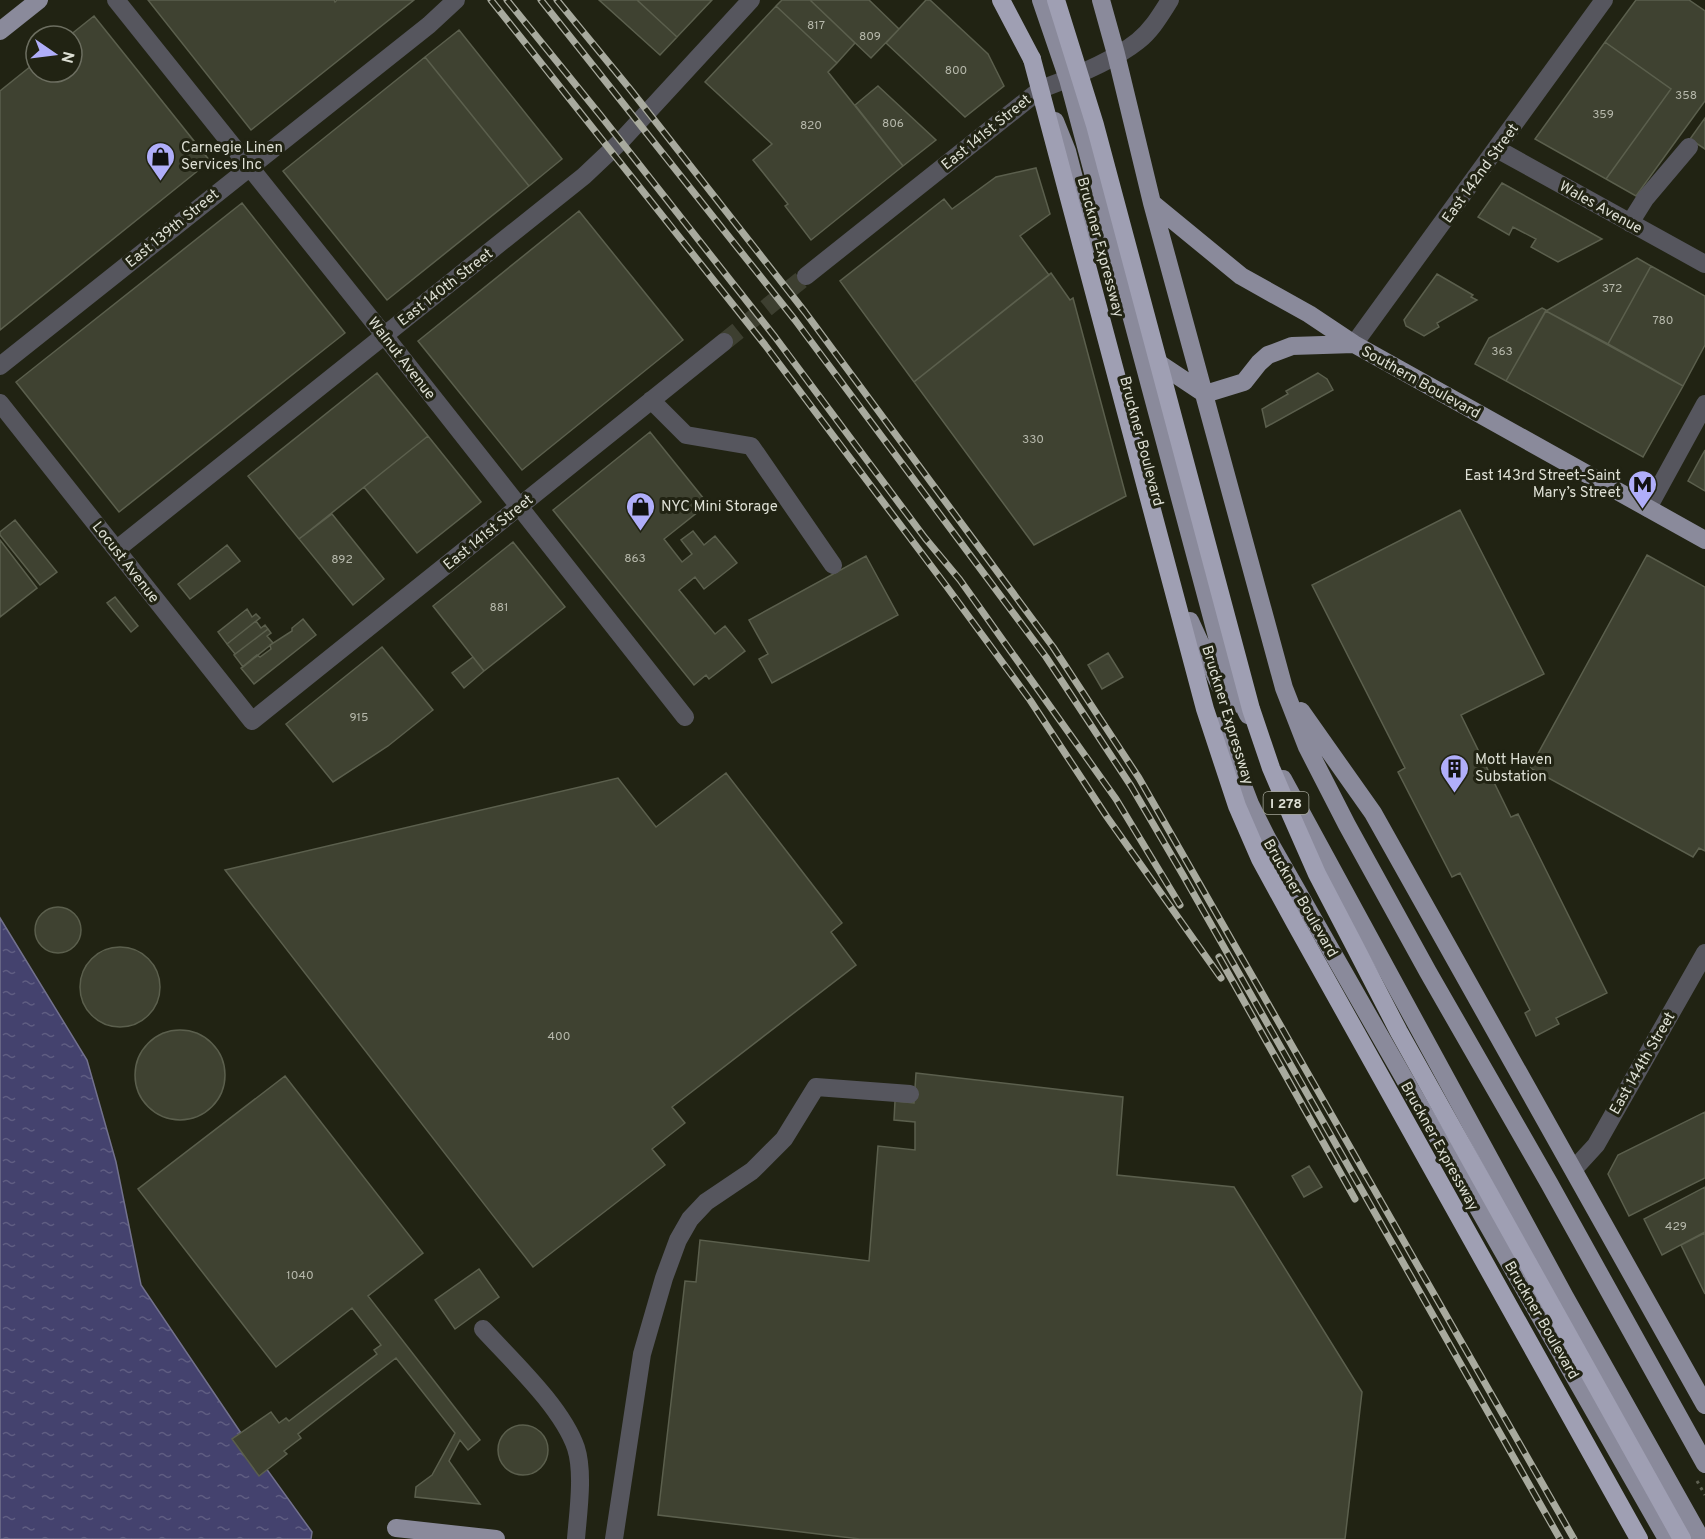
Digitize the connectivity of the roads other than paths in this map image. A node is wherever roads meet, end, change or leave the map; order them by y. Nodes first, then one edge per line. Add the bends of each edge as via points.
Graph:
1 (39, 0) edge
2 (116, 0) edge
3 (456, 0) edge
4 (751, 0) edge
5 (992, 0) edge
6 (1001, 0) edge
7 (1016, 0) edge
8 (1041, 0) edge
9 (1056, 0) edge
10 (1101, 0) edge
11 (1170, 0) edge
12 (1604, 0) edge
13 (0, 31) edge
14 (1116, 54) junction
15 (1032, 59) junction
16 (1068, 79) junction
17 (1041, 89) junction
18 (1689, 147) dead end
19 (1497, 149) junction
20 (249, 166) junction
21 (1152, 202) junction
22 (1630, 223) junction
23 (1705, 264) edge
24 (806, 276) tunnel mouth
25 (384, 335) junction
26 (724, 342) tunnel mouth
27 (1354, 344) junction
28 (1140, 351) junction
29 (0, 366) edge
30 (1205, 394) junction
31 (651, 400) junction
32 (0, 403) edge
33 (1705, 404) edge
34 (520, 506) junction
35 (1648, 508) junction
36 (1705, 540) edge
37 (117, 549) junction
38 (833, 565) dead end
39 (1190, 621) junction
40 (1284, 688) junction
41 (1248, 715) junction
42 (686, 717) dead end
43 (252, 722) joint
44 (1705, 953) edge
45 (1414, 1020) junction
46 (910, 1094) dead end
47 (1448, 1155) junction
48 (1574, 1169) junction
49 (483, 1329) dead end
50 (1705, 1405) edge
51 (1705, 1464) edge
52 (396, 1528) dead end
53 (496, 1539) edge
54 (576, 1539) edge
55 (614, 1539) edge
56 (1639, 1539) edge
57 (1667, 1539) edge
58 (1682, 1539) edge
59 (1701, 1539) edge

1 - 13 main road
2 - 20 street, Walnut Avenue
3 - 20 street, East 139th Street
4 - 25 street, East 140th Street via 603,159
5 - 17 main road, Bruckner Boulevard
6 - 15 highway
7 - 15 highway, Bruckner Expressway / I 278
8 - 16 main road, Bruckner Boulevard
9 - 58 highway, Bruckner Expressway / I 278, bridge via 1095,125 1251,709 1271,768 1317,874 1399,1032
10 - 14 main road
11 - 14 street, East 141st Street via 1146,33
12 - 19 street, East 142nd Street
14 - 16 street, East 141st Street
14 - 21 main road
15 - 56 highway, Bruckner Expressway / I 278, bridge via 1204,709 1238,806 1285,905
16 - 17 street, East 141st Street
16 - 28 main road, Bruckner Boulevard
17 - 24 street, East 141st Street
17 - 39 main road, Bruckner Boulevard via 1067,151
18 - 22 street
19 - 22 street, Wales Avenue
19 - 27 street, East 142nd Street
20 - 25 street, Walnut Avenue
20 - 29 street, East 139th Street
21 - 27 main road, Southern Boulevard via 1242,276
21 - 30 main road
22 - 23 street, Wales Avenue
25 - 34 street, Walnut Avenue
25 - 37 street, East 140th Street
26 - 31 street, East 141st Street
27 - 30 main road via 1292,346 1268,355 1244,382
27 - 35 main road, Southern Boulevard
28 - 30 main road
28 - 41 main road, Bruckner Boulevard via 1219,644
30 - 40 main road
31 - 34 street, East 141st Street
31 - 38 street via 686,435 751,446
32 - 37 street, Locust Avenue
33 - 35 street
34 - 42 street, Walnut Avenue
34 - 43 street, East 141st Street
35 - 36 main road, Southern Boulevard
37 - 43 street, Locust Avenue
39 - 41 main road via 1220,686
39 - 47 main road, Bruckner Boulevard via 1222,735 1250,804
40 - 48 main road via 1373,813
40 - 51 main road via 1307,747 1347,825
41 - 45 main road, Bruckner Boulevard
44 - 48 street, East 144th Street via 1596,1145
45 - 47 main road
45 - 59 main road, Bruckner Boulevard
46 - 55 street via 816,1087 784,1139 752,1171 706,1202 690,1219 664,1278 642,1354
47 - 57 main road, Bruckner Boulevard
48 - 50 main road
49 - 54 street via 548,1402 569,1432 576,1449 580,1487
52 - 53 main road

